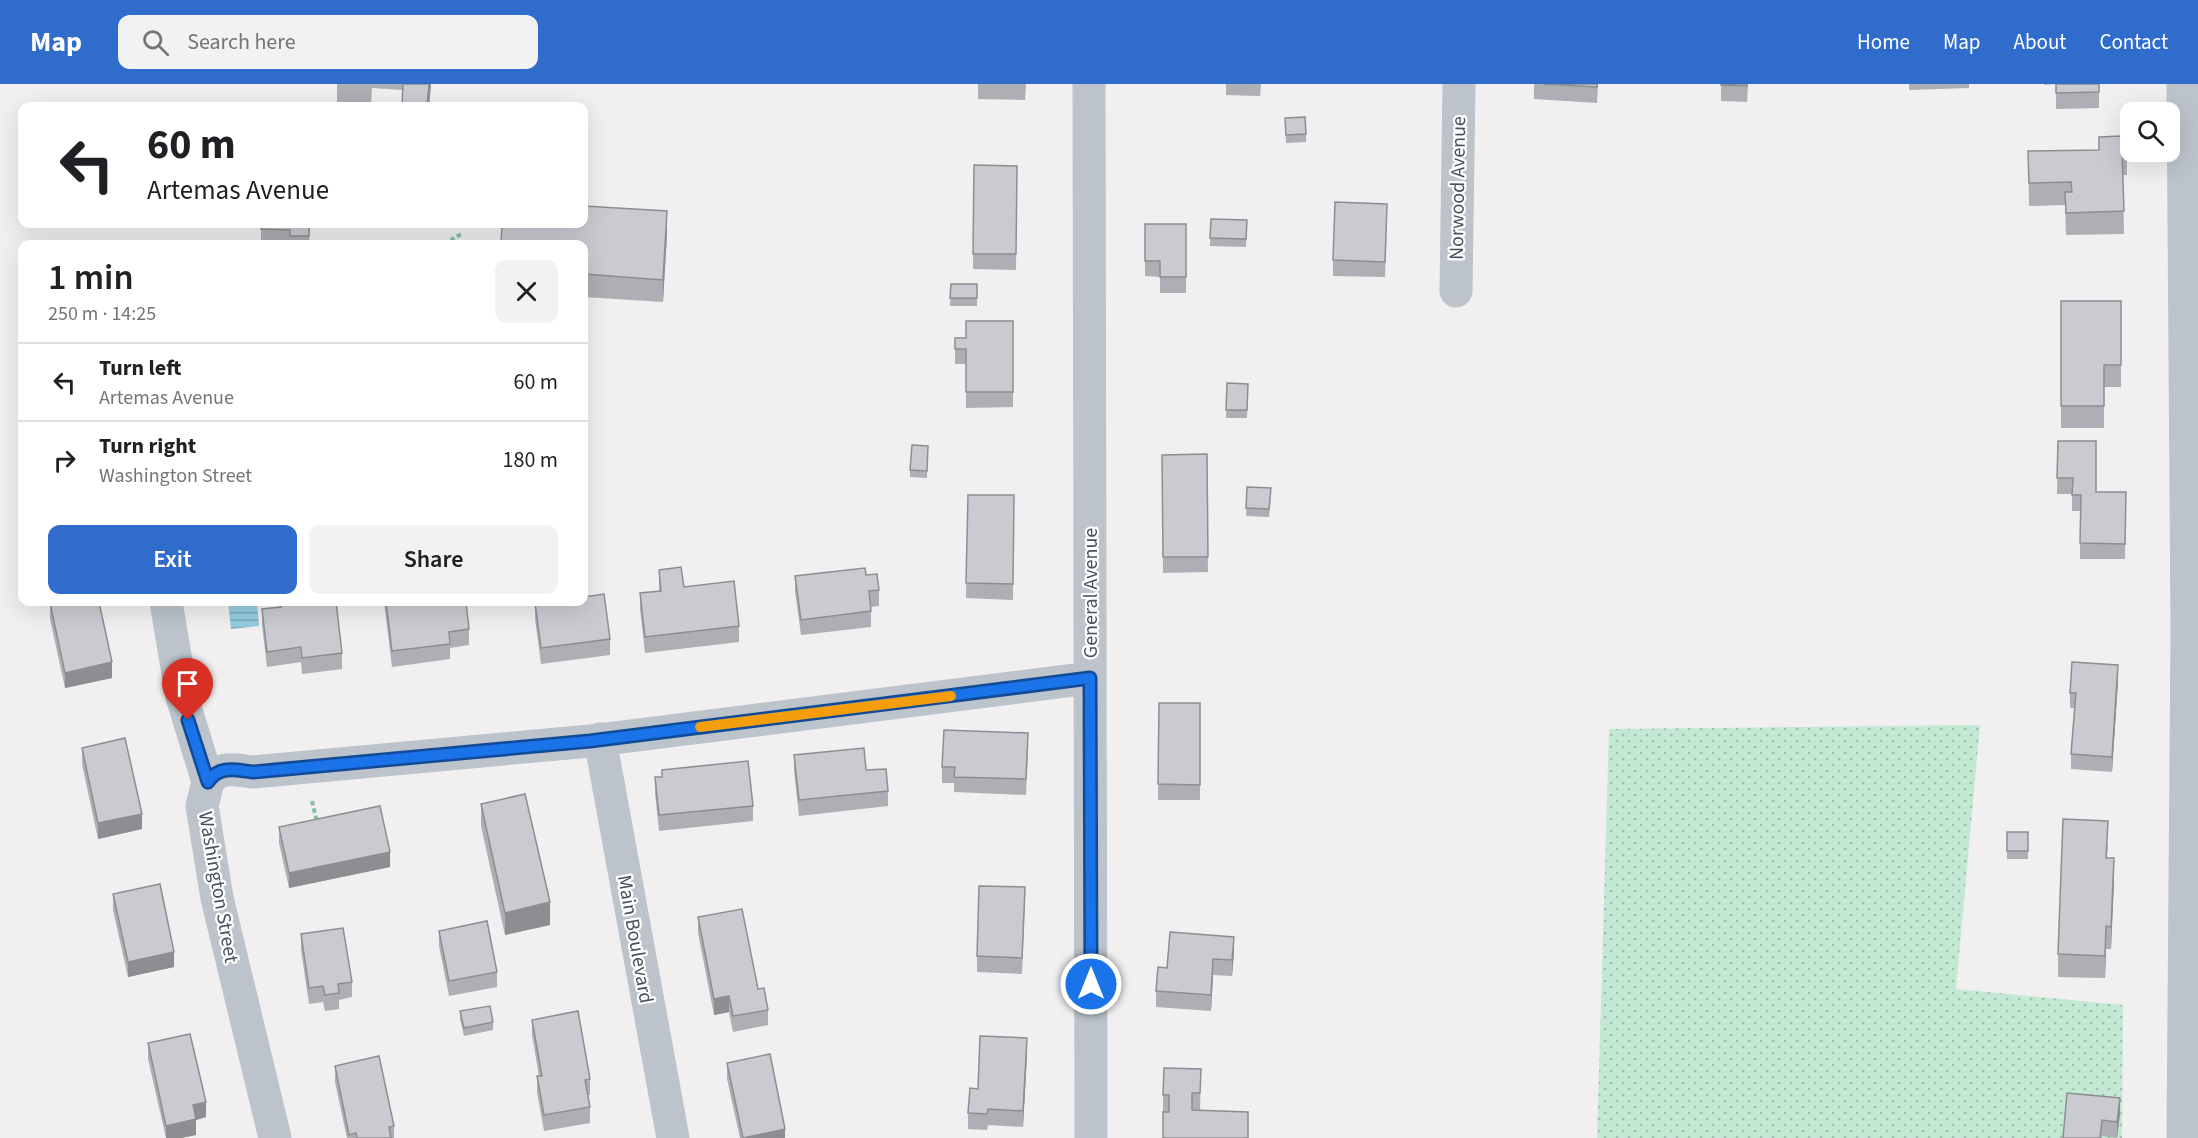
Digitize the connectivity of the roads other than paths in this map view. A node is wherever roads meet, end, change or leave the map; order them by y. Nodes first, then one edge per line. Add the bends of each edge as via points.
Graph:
1 (1089, 84) edge
2 (1459, 84) edge
3 (2183, 84) edge
4 (1456, 291) dead end
5 (167, 606) edge
6 (1090, 678) junction
7 (600, 740) junction
8 (208, 782) junction
9 (274, 1138) edge
10 (673, 1138) edge
11 (1091, 1138) edge
12 (2183, 1138) edge

1 - 6 street, General Avenue
2 - 4 street, Norwood Avenue
3 - 12 street via 2187,630
5 - 8 street, Washington Street via 182,697
6 - 7 street
6 - 11 street, General Avenue
7 - 8 street via 253,772 225,769 214,772
7 - 10 street, Main Boulevard
8 - 9 street, Washington Street via 202,806 217,898

